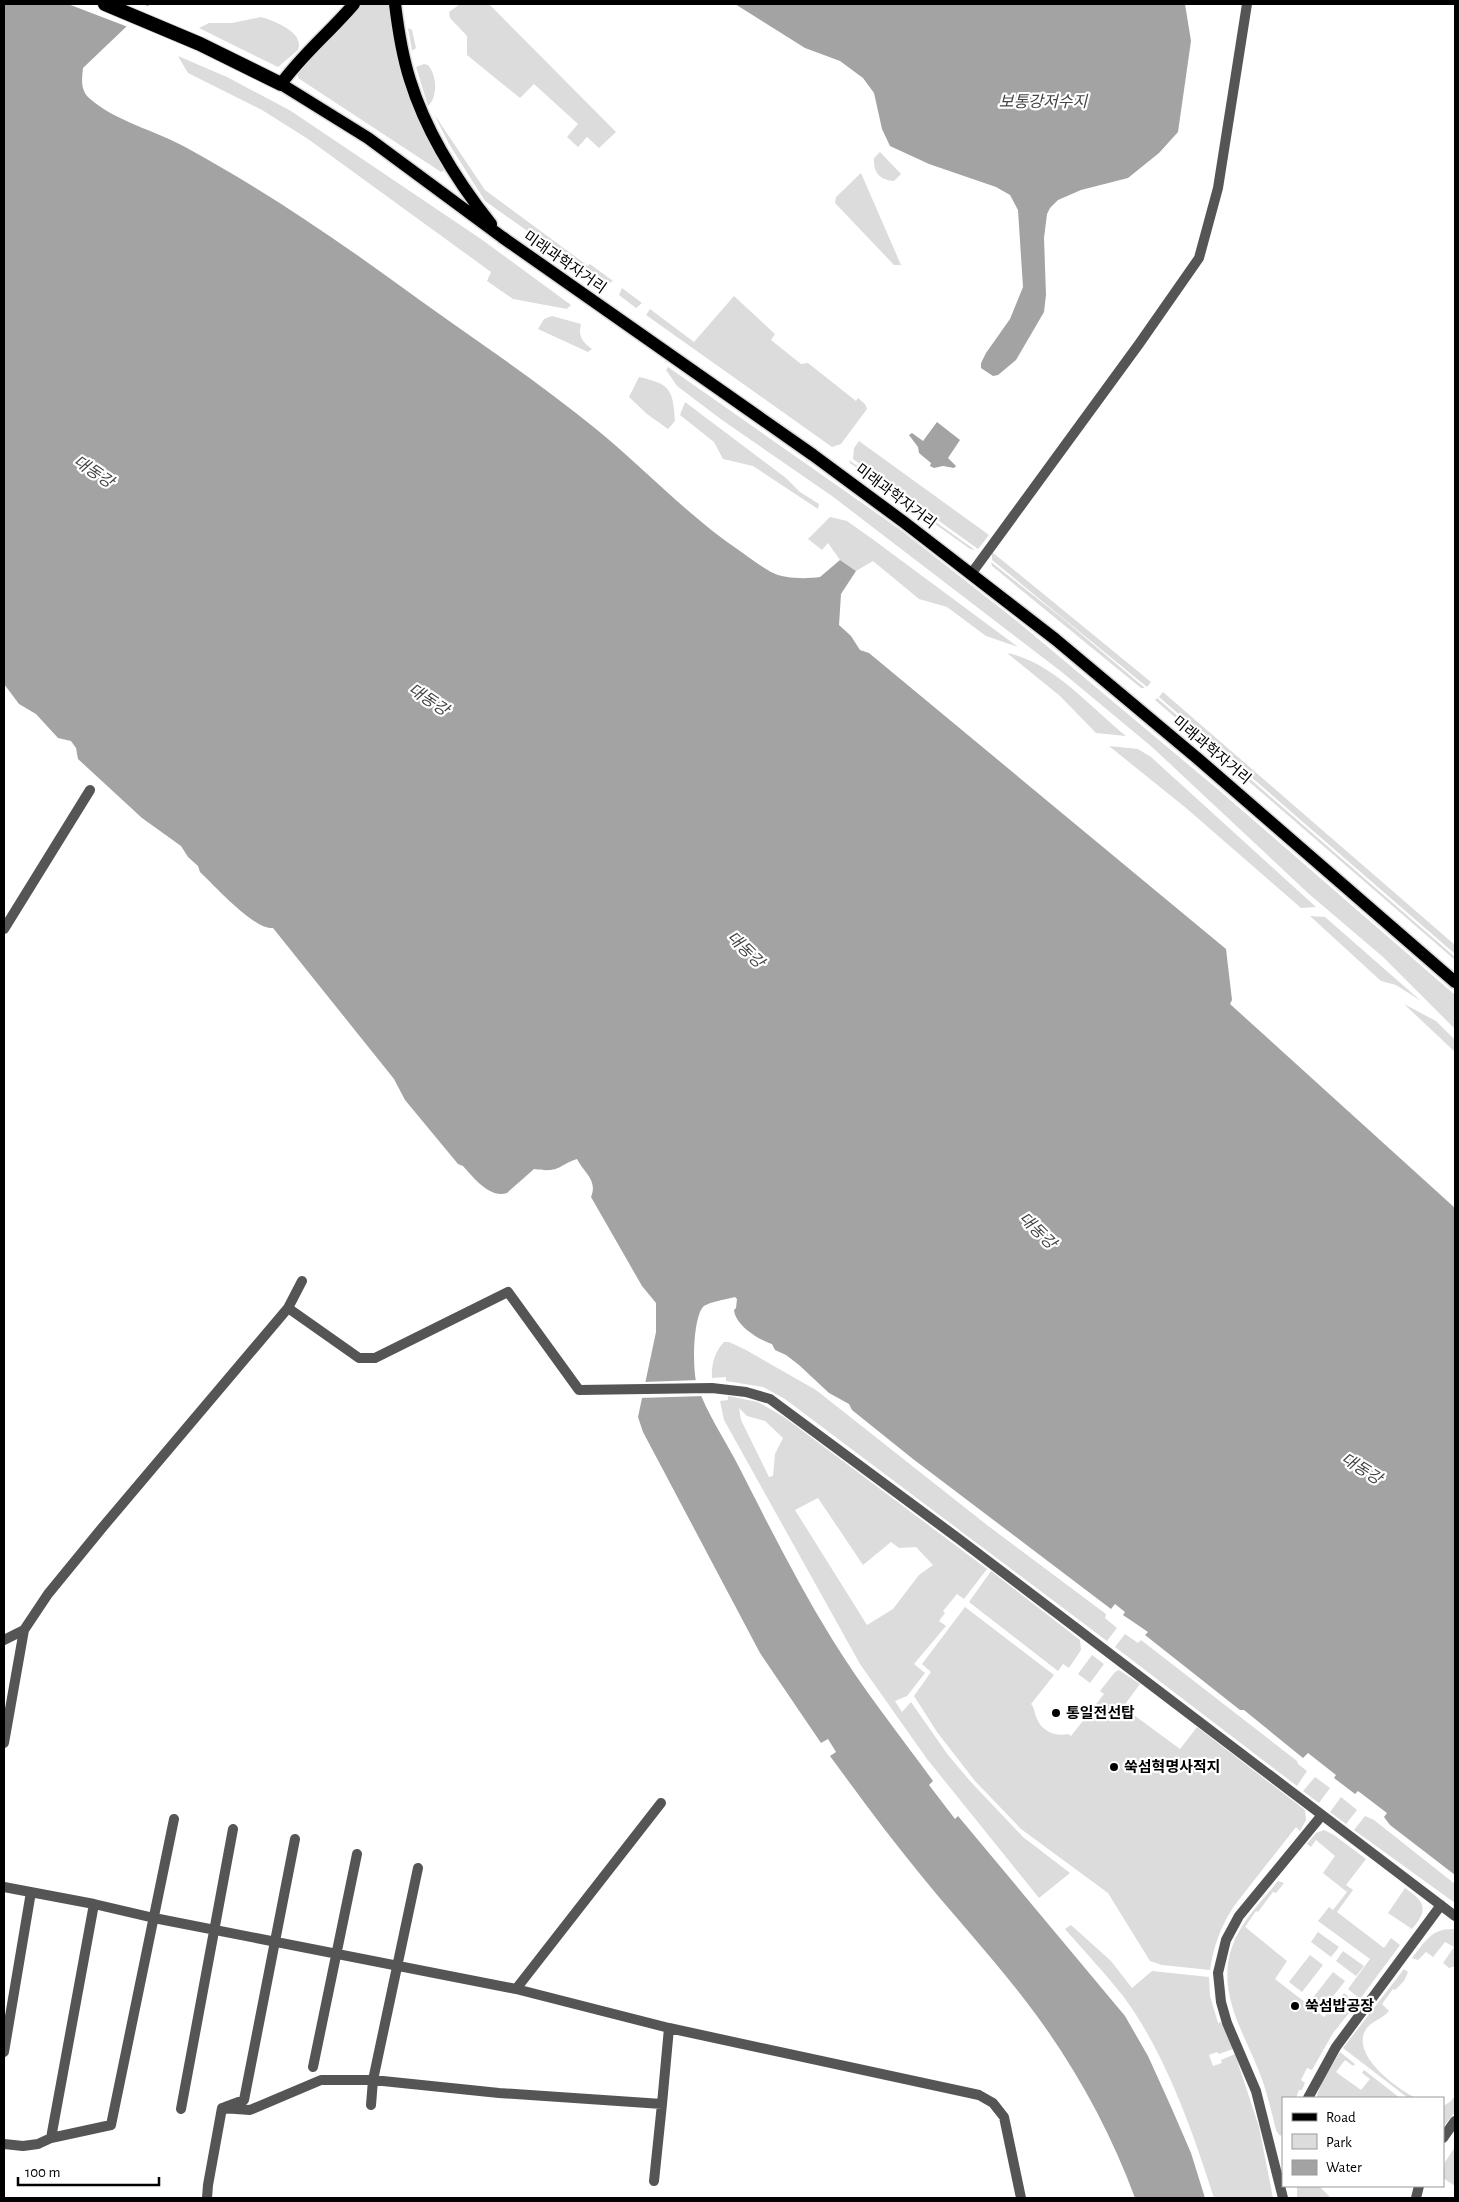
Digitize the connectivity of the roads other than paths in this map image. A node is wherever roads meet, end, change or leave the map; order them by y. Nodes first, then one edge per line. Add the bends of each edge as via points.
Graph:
1 (105, 4) edge
2 (354, 4) edge
3 (396, 4) edge
4 (1247, 4) edge
5 (281, 84) junction
6 (502, 238) junction
7 (971, 574) junction
8 (90, 790) dead end
9 (4, 929) edge
10 (1455, 982) edge
11 (302, 1281) dead end
12 (288, 1308) junction
13 (24, 1630) junction
14 (4, 1640) edge
15 (4, 1743) edge
16 (661, 1803) dead end
17 (1322, 1815) junction
18 (174, 1818) dead end
19 (234, 1829) dead end
20 (295, 1839) dead end
21 (357, 1854) dead end
22 (418, 1868) dead end
23 (4, 1887) edge
24 (31, 1892) junction
25 (94, 1904) junction
26 (1441, 1905) junction
27 (1455, 1916) edge
28 (154, 1918) junction
29 (215, 1930) junction
30 (275, 1941) junction
31 (336, 1953) junction
32 (397, 1966) junction
33 (516, 1989) junction
34 (669, 2028) junction
35 (4, 2052) edge
36 (313, 2068) dead end
37 (373, 2080) junction
38 (1309, 2097) edge
39 (662, 2104) junction
40 (372, 2105) dead end
41 (222, 2108) junction
42 (181, 2109) dead end
43 (1455, 2121) edge
44 (1444, 2137) edge
45 (50, 2138) junction
46 (4, 2144) edge
47 (654, 2181) dead end
48 (207, 2198) edge
49 (1021, 2198) edge
50 (1283, 2198) edge

1 - 5 highway via 200,44
2 - 5 main road
3 - 6 main road via 402,50 410,81 424,114 457,178
4 - 7 street via 1218,188 1200,258
5 - 6 main road, 미래과학자거리 via 368,138
6 - 7 main road, 미래과학자거리 via 813,455
7 - 10 main road, 미래과학자거리 via 1197,758
8 - 9 street
11 - 12 street
12 - 13 street via 102,1528 48,1594
12 - 17 street via 359,1358 375,1358 508,1292 579,1390 712,1388 752,1393 770,1399
13 - 14 street
13 - 15 street
16 - 33 street
17 - 26 street
17 - 50 street via 1239,1916 1226,1940 1218,1973 1227,2023 1256,2092
18 - 28 street
19 - 29 street
20 - 30 street
21 - 31 street
22 - 32 street
23 - 24 street
24 - 25 street
24 - 35 street
25 - 28 street
25 - 45 street
26 - 27 street
26 - 38 street via 1342,2040
28 - 29 street
28 - 45 street via 111,2125
29 - 30 street
29 - 42 street
30 - 31 street
30 - 41 street via 244,2100
31 - 32 street
31 - 36 street
32 - 33 street
32 - 37 street
33 - 34 street
34 - 39 street
34 - 49 street via 979,2095 993,2103 1004,2117
37 - 39 street via 498,2093
37 - 40 street
37 - 41 street via 321,2080 250,2110
39 - 47 street
41 - 48 street
43 - 44 street
45 - 46 street via 38,2144

